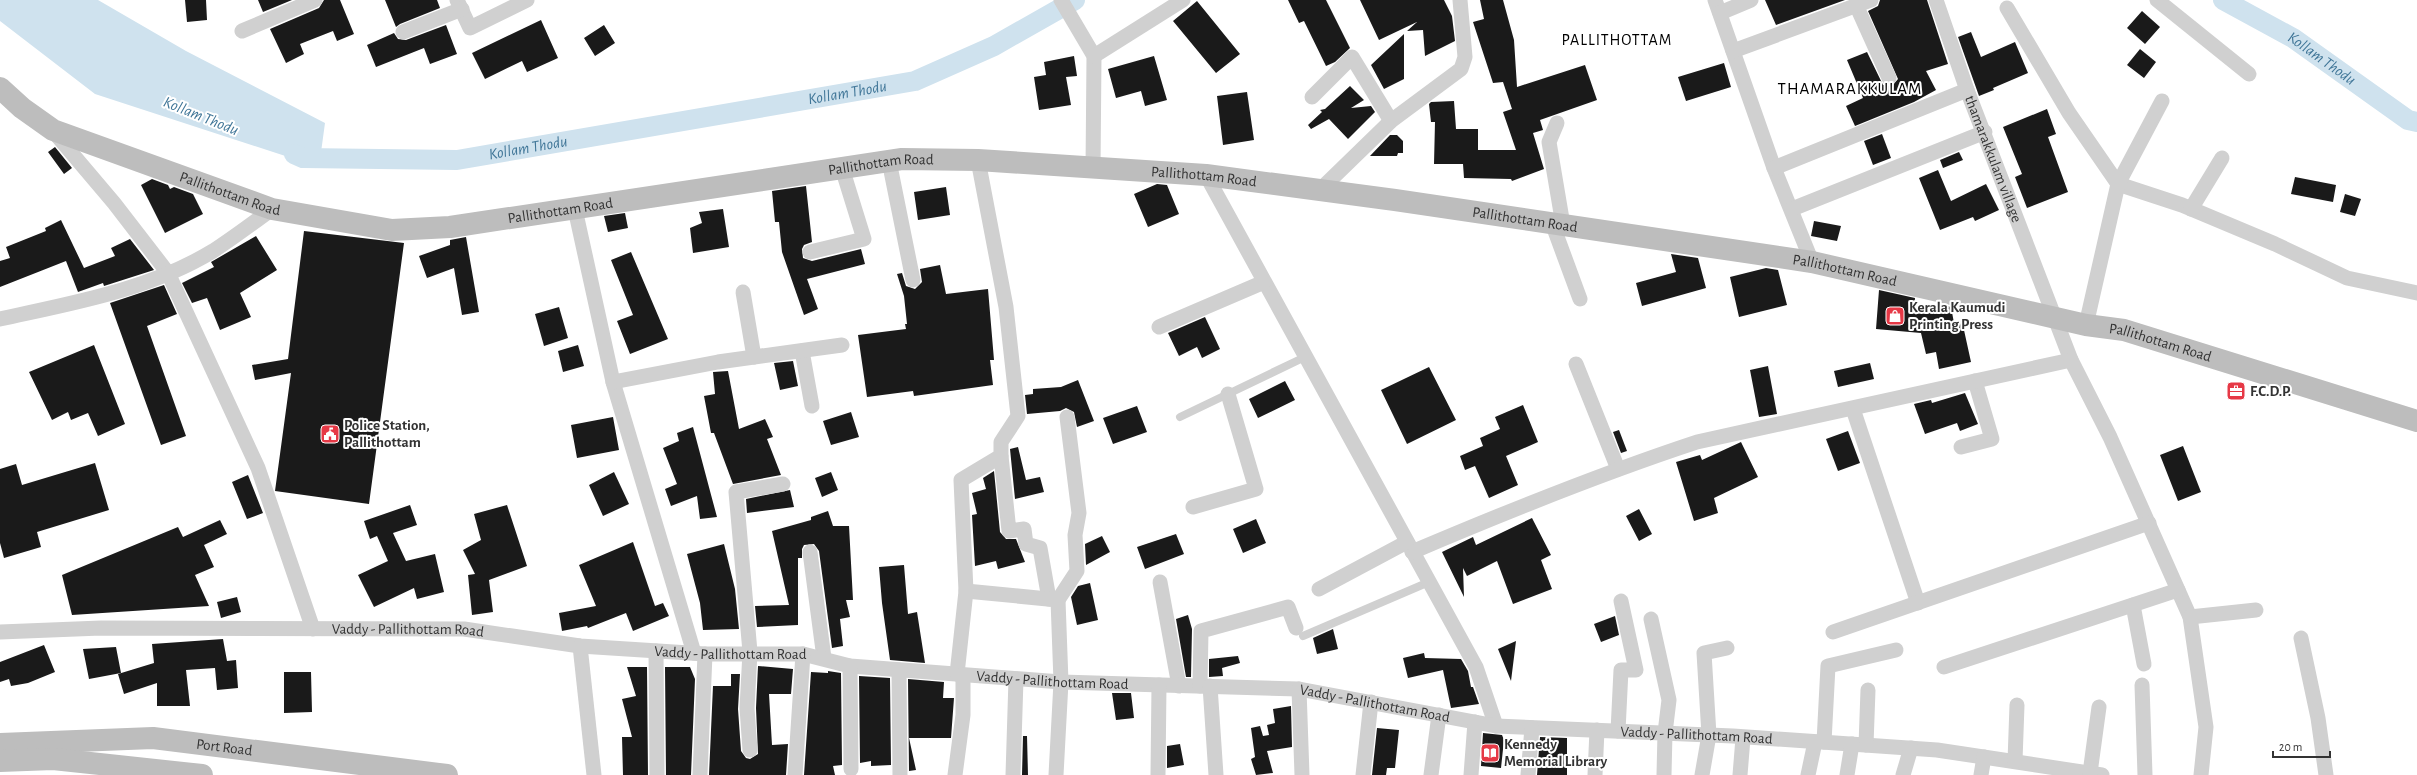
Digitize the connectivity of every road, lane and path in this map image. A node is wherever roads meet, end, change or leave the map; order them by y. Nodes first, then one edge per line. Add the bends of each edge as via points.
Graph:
1 (315, 0) edge
2 (527, 0) edge
3 (1061, 0) edge
4 (1183, 0) edge
5 (1460, 0) edge
6 (1751, 0) edge
7 (1871, 0) edge
8 (1936, 0) edge
9 (2157, 0) edge
10 (459, 5) edge
11 (1718, 7) edge
12 (1856, 7) junction
13 (2007, 8) dead end
14 (242, 31) dead end
15 (403, 32) dead end
16 (1733, 51) junction
17 (1094, 56) junction
18 (2249, 74) dead end
19 (1890, 78) dead end
20 (0, 88) edge
21 (1967, 90) junction
22 (1312, 97) dead end
23 (2162, 101) dead end
24 (1391, 121) junction
25 (1557, 123) dead end
26 (53, 130) junction
27 (1985, 132) junction
28 (2222, 158) dead end
29 (978, 160) junction
30 (889, 161) junction
31 (842, 168) junction
32 (1774, 168) junction
33 (1093, 169) junction
34 (1206, 175) junction
35 (2118, 184) junction
36 (1321, 189) junction
37 (272, 209) junction
38 (575, 209) junction
39 (2191, 209) junction
40 (1792, 210) junction
41 (1558, 224) junction
42 (810, 252) dead end
43 (1812, 262) junction
44 (168, 273) junction
45 (913, 280) dead end
46 (1264, 282) junction
47 (743, 292) dead end
48 (2417, 293) edge
49 (1580, 299) dead end
50 (2055, 317) junction
51 (0, 319) edge
52 (2086, 325) junction
53 (1159, 327) dead end
54 (842, 345) dead end
55 (802, 351) junction
56 (754, 357) junction
57 (1305, 357) junction
58 (2072, 360) junction
59 (1576, 364) dead end
60 (1975, 381) junction
61 (613, 382) junction
62 (1228, 394) junction
63 (812, 406) dead end
64 (1853, 409) junction
65 (1067, 417) dead end
66 (1180, 417) dead end
67 (2417, 422) edge
68 (1961, 447) dead end
69 (1001, 456) junction
70 (1618, 469) junction
71 (783, 484) dead end
72 (1193, 507) dead end
73 (2149, 523) junction
74 (1410, 547) junction
75 (810, 552) dead end
76 (1160, 582) dead end
77 (1429, 582) junction
78 (1319, 589) dead end
79 (2178, 590) junction
80 (966, 591) junction
81 (1054, 599) junction
82 (1621, 601) dead end
83 (1918, 603) junction
84 (2133, 605) junction
85 (2256, 610) dead end
86 (2190, 617) junction
87 (1652, 619) dead end
88 (313, 628) junction
89 (0, 632) edge
90 (1300, 632) joint
91 (1833, 632) dead end
92 (2301, 638) dead end
93 (580, 646) junction
94 (1727, 648) dead end
95 (1896, 650) dead end
96 (656, 651) junction
97 (750, 652) junction
98 (699, 654) junction
99 (803, 654) junction
100 (824, 658) junction
101 (2144, 664) dead end
102 (850, 666) junction
103 (1944, 667) dead end
104 (899, 670) junction
105 (960, 674) junction
106 (1016, 679) junction
107 (1061, 682) junction
108 (1159, 685) junction
109 (2142, 685) dead end
110 (1179, 686) junction
111 (1205, 686) junction
112 (1299, 689) junction
113 (1868, 690) dead end
114 (1371, 702) junction
115 (2017, 705) dead end
116 (2099, 707) dead end
117 (1439, 715) junction
118 (1475, 722) junction
119 (1496, 726) junction
120 (1532, 728) junction
121 (1597, 730) junction
122 (1618, 731) junction
123 (1665, 733) junction
124 (1709, 735) junction
125 (1743, 738) junction
126 (1820, 742) junction
127 (0, 744) edge
128 (1859, 744) junction
129 (1911, 748) junction
130 (750, 750) dead end
131 (1984, 756) junction
132 (0, 761) edge
133 (2015, 762) junction
134 (851, 769) dead end
135 (2057, 772) edge
136 (2096, 774) edge
137 (202, 775) edge
138 (447, 775) edge
139 (594, 775) edge
140 (657, 775) edge
141 (700, 775) edge
142 (795, 775) edge
143 (900, 775) edge
144 (955, 775) edge
145 (1013, 775) edge
146 (1056, 775) edge
147 (1158, 775) edge
148 (1216, 775) edge
149 (1302, 775) edge
150 (1363, 775) edge
151 (1431, 775) edge
152 (1471, 775) edge
153 (1528, 775) edge
154 (1595, 775) edge
155 (1664, 775) edge
156 (1702, 775) edge
157 (1740, 775) edge
158 (1808, 775) edge
159 (1847, 775) edge
160 (1903, 775) edge
161 (1981, 775) edge
162 (2145, 775) edge
163 (2201, 775) edge
164 (2326, 775) edge

1 - 14 street
2 - 10 street via 470,28
3 - 17 street
4 - 17 street
5 - 24 street via 1465,56 1461,69
6 - 11 street
7 - 12 street
8 - 21 street, thamarakkulam village
9 - 18 street
10 - 15 street
11 - 16 street
12 - 16 street
12 - 19 street
13 - 35 street via 2068,113
16 - 32 street
17 - 33 street
20 - 26 street, Pallithottam Road via 22,108
21 - 27 street, thamarakkulam village
21 - 32 street
22 - 24 street via 1352,57
23 - 35 street
24 - 36 street
25 - 41 street via 1549,142
26 - 37 street, Pallithottam Road
26 - 44 street
27 - 40 street
27 - 50 street, thamarakkulam village
28 - 39 street
29 - 30 street, Pallithottam Road
29 - 33 street, Pallithottam Road
29 - 69 street via 1006,307 1018,416 1001,442
30 - 31 street, Pallithottam Road
30 - 45 street
31 - 38 street, Pallithottam Road
31 - 42 street via 864,239
32 - 40 street
33 - 34 street, Pallithottam Road
34 - 36 street, Pallithottam Road
34 - 46 street
35 - 39 street
35 - 52 street
36 - 41 street, Pallithottam Road
37 - 38 street, Pallithottam Road via 392,230 450,227
37 - 44 street via 212,251
38 - 61 street
39 - 48 street via 2347,278
40 - 43 street
41 - 43 street, Pallithottam Road
41 - 49 street
43 - 50 street, Pallithottam Road
44 - 51 street via 98,298
44 - 88 street via 258,468
46 - 53 street
46 - 57 street
47 - 56 street
50 - 52 street, Pallithottam Road
50 - 58 street, thamarakkulam village
52 - 67 street, Pallithottam Road via 2124,330
54 - 55 street
55 - 56 street
55 - 63 street
56 - 61 street
57 - 62 lane
57 - 74 street
58 - 60 street
58 - 73 street, thamarakkulam village
59 - 70 street
60 - 64 street
60 - 68 street via 1992,439
61 - 98 street
62 - 66 lane
62 - 72 street via 1256,489
64 - 70 street via 1696,442
64 - 83 street
65 - 81 street via 1079,513 1075,536 1077,571
69 - 80 street via 961,480
69 - 81 street via 1009,532 1024,529 1026,544 1040,548
70 - 74 street
71 - 97 street via 736,492
73 - 79 street, thamarakkulam village
73 - 83 street
74 - 77 street
74 - 78 street
75 - 100 street
76 - 110 street
77 - 90 lane
77 - 119 street via 1476,667
79 - 84 street
79 - 86 street, thamarakkulam village
80 - 81 street
80 - 105 street
81 - 107 street
82 - 122 street via 1636,670 1621,670
83 - 91 street
84 - 101 street
84 - 103 street
85 - 86 street
86 - 163 street, thamarakkulam village via 2206,727
87 - 123 street via 1669,700
88 - 89 street, Vaddy - Pallithottam Road via 101,628
88 - 93 street, Vaddy - Pallithottam Road via 464,629
90 - 111 street via 1288,607 1201,631
92 - 164 street via 2318,718
93 - 96 street, Vaddy - Pallithottam Road
93 - 139 street
94 - 124 street via 1704,653
95 - 126 street via 1828,666
96 - 98 street, Vaddy - Pallithottam Road
96 - 140 street
97 - 98 street, Vaddy - Pallithottam Road
97 - 99 street, Vaddy - Pallithottam Road
97 - 130 street via 747,708
98 - 141 street
99 - 100 street, Vaddy - Pallithottam Road
99 - 142 street
100 - 102 street, Vaddy - Pallithottam Road
102 - 104 street, Vaddy - Pallithottam Road
102 - 134 street
104 - 105 street, Vaddy - Pallithottam Road
104 - 143 street
105 - 106 street, Vaddy - Pallithottam Road
105 - 144 street via 963,715
106 - 107 street, Vaddy - Pallithottam Road
106 - 145 street
107 - 108 street, Vaddy - Pallithottam Road
107 - 146 street
108 - 110 street, Vaddy - Pallithottam Road
108 - 147 street
109 - 162 street
110 - 111 street, Vaddy - Pallithottam Road
111 - 112 street, Vaddy - Pallithottam Road
111 - 148 street
112 - 114 street, Vaddy - Pallithottam Road
112 - 149 street
113 - 128 street
114 - 117 street, Vaddy - Pallithottam Road
114 - 150 street
115 - 133 street
116 - 136 street
117 - 118 street, Vaddy - Pallithottam Road
117 - 151 street
118 - 119 street, Vaddy - Pallithottam Road
118 - 152 street
119 - 120 street, Vaddy - Pallithottam Road
120 - 121 street, Vaddy - Pallithottam Road
120 - 153 street
121 - 122 street, Vaddy - Pallithottam Road
121 - 154 street
122 - 123 street, Vaddy - Pallithottam Road
123 - 124 street, Vaddy - Pallithottam Road
123 - 155 street
124 - 125 street, Vaddy - Pallithottam Road
124 - 156 street
125 - 126 street, Vaddy - Pallithottam Road
125 - 157 street
126 - 128 street, Vaddy - Pallithottam Road
126 - 158 street
127 - 138 street, Port Road via 153,738
128 - 129 street, Vaddy - Pallithottam Road
128 - 159 street
129 - 131 street, Vaddy - Pallithottam Road
129 - 160 street
131 - 133 street, Vaddy - Pallithottam Road
131 - 161 street
132 - 137 street, Port Road via 53,759
133 - 135 street, Vaddy - Pallithottam Road
135 - 136 street, Vaddy - Pallithottam Road

